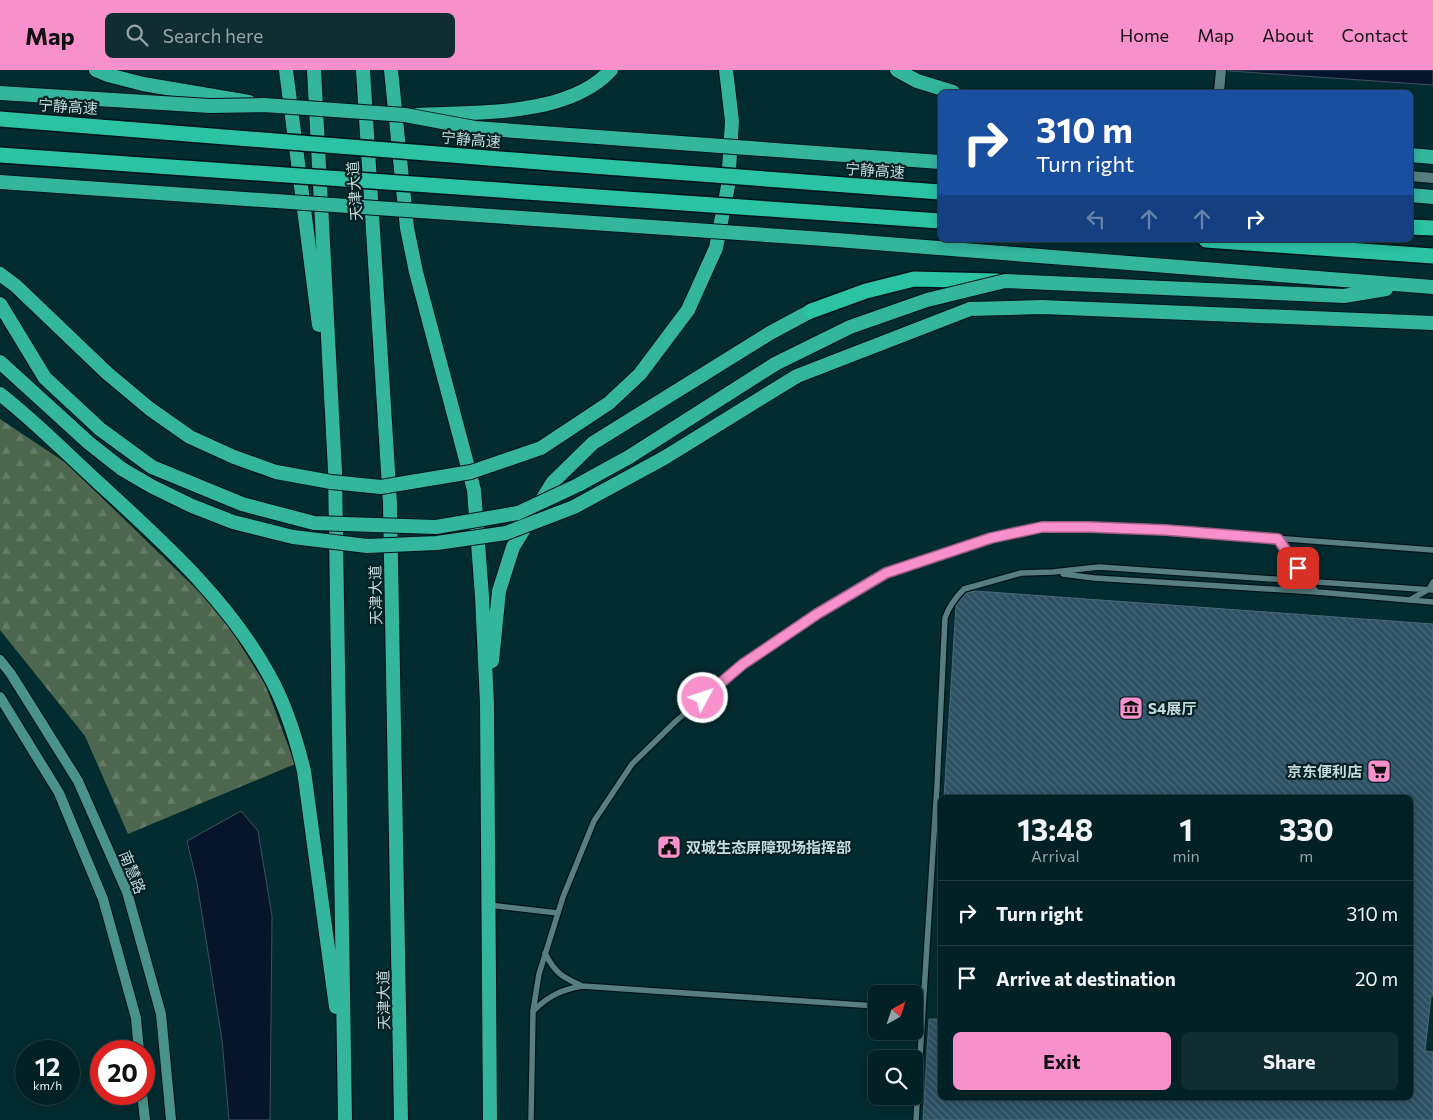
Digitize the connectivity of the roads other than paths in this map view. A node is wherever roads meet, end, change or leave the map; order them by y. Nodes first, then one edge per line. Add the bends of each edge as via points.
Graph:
1 (96, 70) edge
2 (286, 70) edge
3 (314, 70) edge
4 (363, 70) edge
5 (611, 70) edge
6 (726, 70) edge
7 (898, 70) edge
8 (1220, 70) edge
9 (392, 72) edge
10 (917, 81) junction
11 (938, 90) edge
12 (946, 90) edge
13 (1219, 90) edge
14 (0, 93) edge
15 (264, 105) junction
16 (405, 115) junction
17 (0, 119) edge
18 (0, 155) edge
19 (1413, 155) edge
20 (1433, 157) edge
21 (938, 162) edge
22 (1413, 176) edge
23 (1433, 178) edge
24 (0, 182) edge
25 (938, 192) edge
26 (1413, 195) edge
27 (1433, 197) edge
28 (938, 221) edge
29 (1413, 227) edge
30 (1433, 228) edge
31 (1234, 242) edge
32 (1433, 256) edge
33 (0, 274) edge
34 (1005, 281) junction
35 (1406, 285) junction
36 (1433, 287) edge
37 (0, 304) edge
38 (811, 311) joint
39 (1433, 323) edge
40 (0, 362) edge
41 (0, 394) edge
42 (332, 412) junction
43 (1278, 539) junction
44 (1433, 550) edge
45 (1053, 572) junction
46 (1307, 582) junction
47 (1433, 582) edge
48 (1431, 589) edge
49 (1317, 592) junction
50 (1410, 600) junction
51 (1433, 602) edge
52 (0, 660) edge
53 (0, 697) edge
54 (487, 704) junction
55 (488, 905) junction
56 (558, 913) junction
57 (545, 953) junction
58 (582, 986) junction
59 (923, 1000) edge
60 (868, 1005) edge
61 (533, 1011) junction
62 (138, 1040) edge
63 (921, 1040) edge
64 (344, 1070) junction
65 (143, 1105) edge
66 (145, 1120) edge
67 (171, 1120) edge
68 (344, 1120) edge
69 (401, 1120) edge
70 (490, 1120) edge
71 (531, 1120) edge
72 (916, 1120) edge

1 - 15 highway, bridge via 143,84
2 - 42 highway
3 - 42 highway
4 - 69 highway, 天津大道 via 390,503
5 - 16 highway, bridge via 587,89 537,107
6 - 33 highway, bridge via 732,121 728,186 716,248 688,310 640,374 609,403 541,448 471,472 382,486 330,482 276,472 234,457 190,436 150,409
7 - 10 highway
8 - 13 street
9 - 54 highway via 407,228 474,490
10 - 11 street
10 - 12 highway
14 - 15 highway, bridge via 210,106
15 - 16 highway, bridge
16 - 21 highway, bridge via 475,128
17 - 25 highway, 宁静高速, bridge
18 - 28 highway, bridge
19 - 20 highway
22 - 23 street
24 - 35 highway, bridge via 824,239
26 - 27 highway
29 - 30 highway
31 - 32 highway
34 - 35 highway, bridge via 1344,296
34 - 37 highway, bridge via 927,300 850,326 775,364 629,457 578,485 518,513 436,527 314,523 242,504 152,467 100,429 45,378
34 - 38 highway, bridge via 914,279 866,291
35 - 36 highway, bridge
38 - 54 highway via 593,443 553,482 513,547 499,591
39 - 40 highway, bridge via 1042,307 970,309 797,376 664,458 582,503 506,533 437,543 367,546 293,537 233,522 151,486 122,469 89,443
41 - 64 highway via 197,576 235,622 270,676 287,714 304,771
42 - 64 highway
43 - 44 lane
43 - 46 lane
43 - 56 lane via 1166,530 1042,527 991,538 886,573 743,664 632,764 594,821
45 - 46 lane via 1099,567
45 - 49 lane via 1094,578
45 - 59 lane via 1021,573 964,589 945,618
46 - 48 lane
46 - 49 lane
47 - 48 lane
48 - 50 lane
49 - 50 lane
50 - 51 lane
52 - 67 main road, 南慧路 via 78,781 127,892 161,1014
53 - 62 main road via 59,793 103,899 136,1018
54 - 55 highway
55 - 56 lane
55 - 70 highway
56 - 57 lane
57 - 58 lane via 558,974
57 - 61 lane
58 - 60 lane
58 - 61 lane via 563,990
61 - 71 lane
63 - 72 lane
64 - 68 highway
65 - 66 main road

